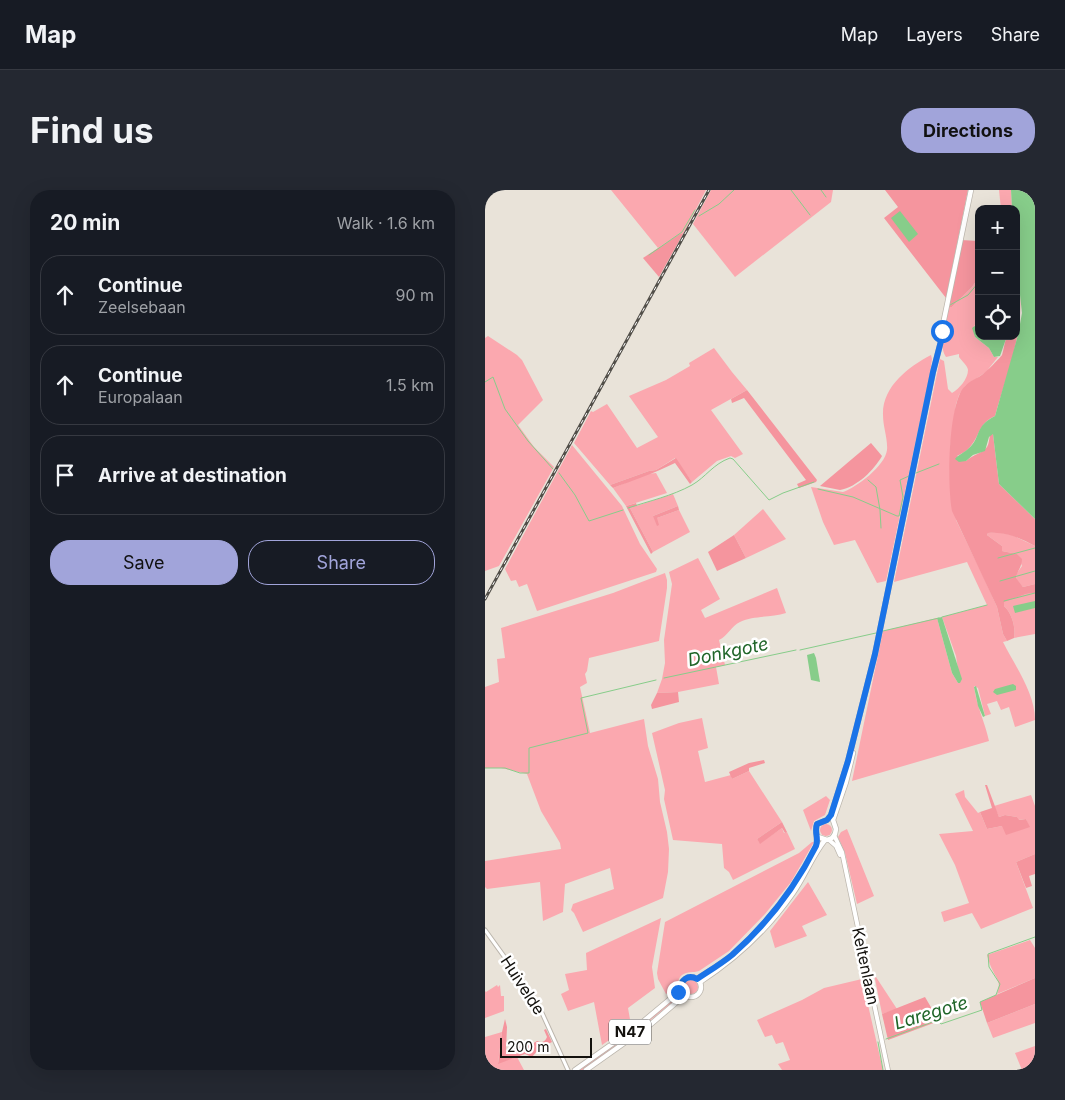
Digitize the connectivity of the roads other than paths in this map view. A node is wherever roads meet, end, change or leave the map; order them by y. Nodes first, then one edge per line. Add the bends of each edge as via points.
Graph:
1 (971, 190) edge
2 (875, 654) junction
3 (827, 820) junction
4 (833, 823) junction
5 (834, 835) junction
6 (818, 837) junction
7 (827, 840) junction
8 (843, 861) junction
9 (485, 930) edge
10 (698, 980) junction
11 (681, 990) junction
12 (685, 995) junction
13 (568, 1070) edge
14 (575, 1070) edge
15 (586, 1070) edge
16 (888, 1070) edge

1 - 2 main road, N47
2 - 3 main road, N47 via 848,761
2 - 4 main road, N47 via 847,782
3 - 4 main road
3 - 6 main road, N47 via 817,824 815,831
4 - 5 main road, N47
5 - 7 main road, N47
5 - 8 main road, Keltenlaan
6 - 7 main road
6 - 10 main road, N47 via 802,871 767,918 730,956
7 - 8 main road, Keltenlaan via 836,846
7 - 10 main road, N47 via 793,894 767,925 735,958
8 - 16 main road, Keltenlaan
9 - 13 street, Huivelde via 537,1002
10 - 11 main road, N47 via 690,976 684,979
10 - 12 main road, N47 via 701,988 697,994
11 - 12 main road
11 - 14 main road, N47
12 - 15 main road, N47

